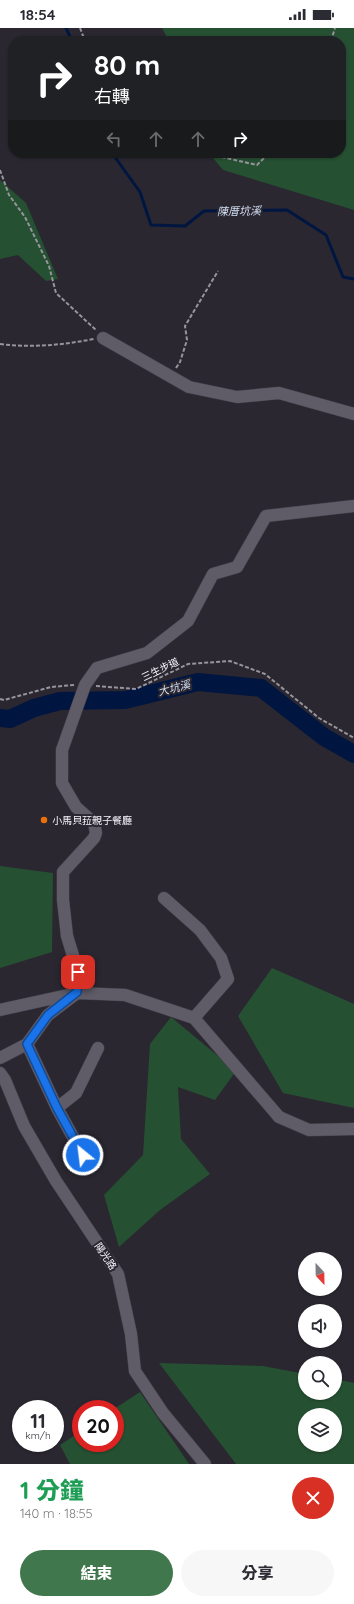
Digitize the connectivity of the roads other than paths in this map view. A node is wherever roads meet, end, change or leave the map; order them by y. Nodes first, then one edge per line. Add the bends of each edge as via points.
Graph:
1 (103, 338) road end
2 (354, 414) edge
3 (354, 506) edge
4 (164, 898) dead end
5 (77, 992) junction
6 (0, 1010) edge
7 (194, 1018) junction
8 (27, 1044) junction
9 (98, 1048) dead end
10 (0, 1058) edge
11 (0, 1073) edge
12 (57, 1108) junction
13 (354, 1129) edge
14 (83, 1155) dead end
15 (205, 1464) edge

1 - 2 street via 189,387 237,397 279,393
3 - 5 street via 266,516 237,567 213,574 188,620 147,653 98,668 85,684 62,750 62,783 76,807 94,824 96,833 63,872 67,936 78,972
4 - 7 street via 200,930 221,958 228,979
5 - 6 street
5 - 7 street via 125,995
5 - 8 street via 48,1015
7 - 13 street via 279,1117 309,1130
8 - 10 street
8 - 12 street
9 - 12 street via 76,1093
11 - 15 street, 陽光路 via 24,1126 56,1181 118,1274 131,1334 135,1371 163,1413
12 - 14 street

